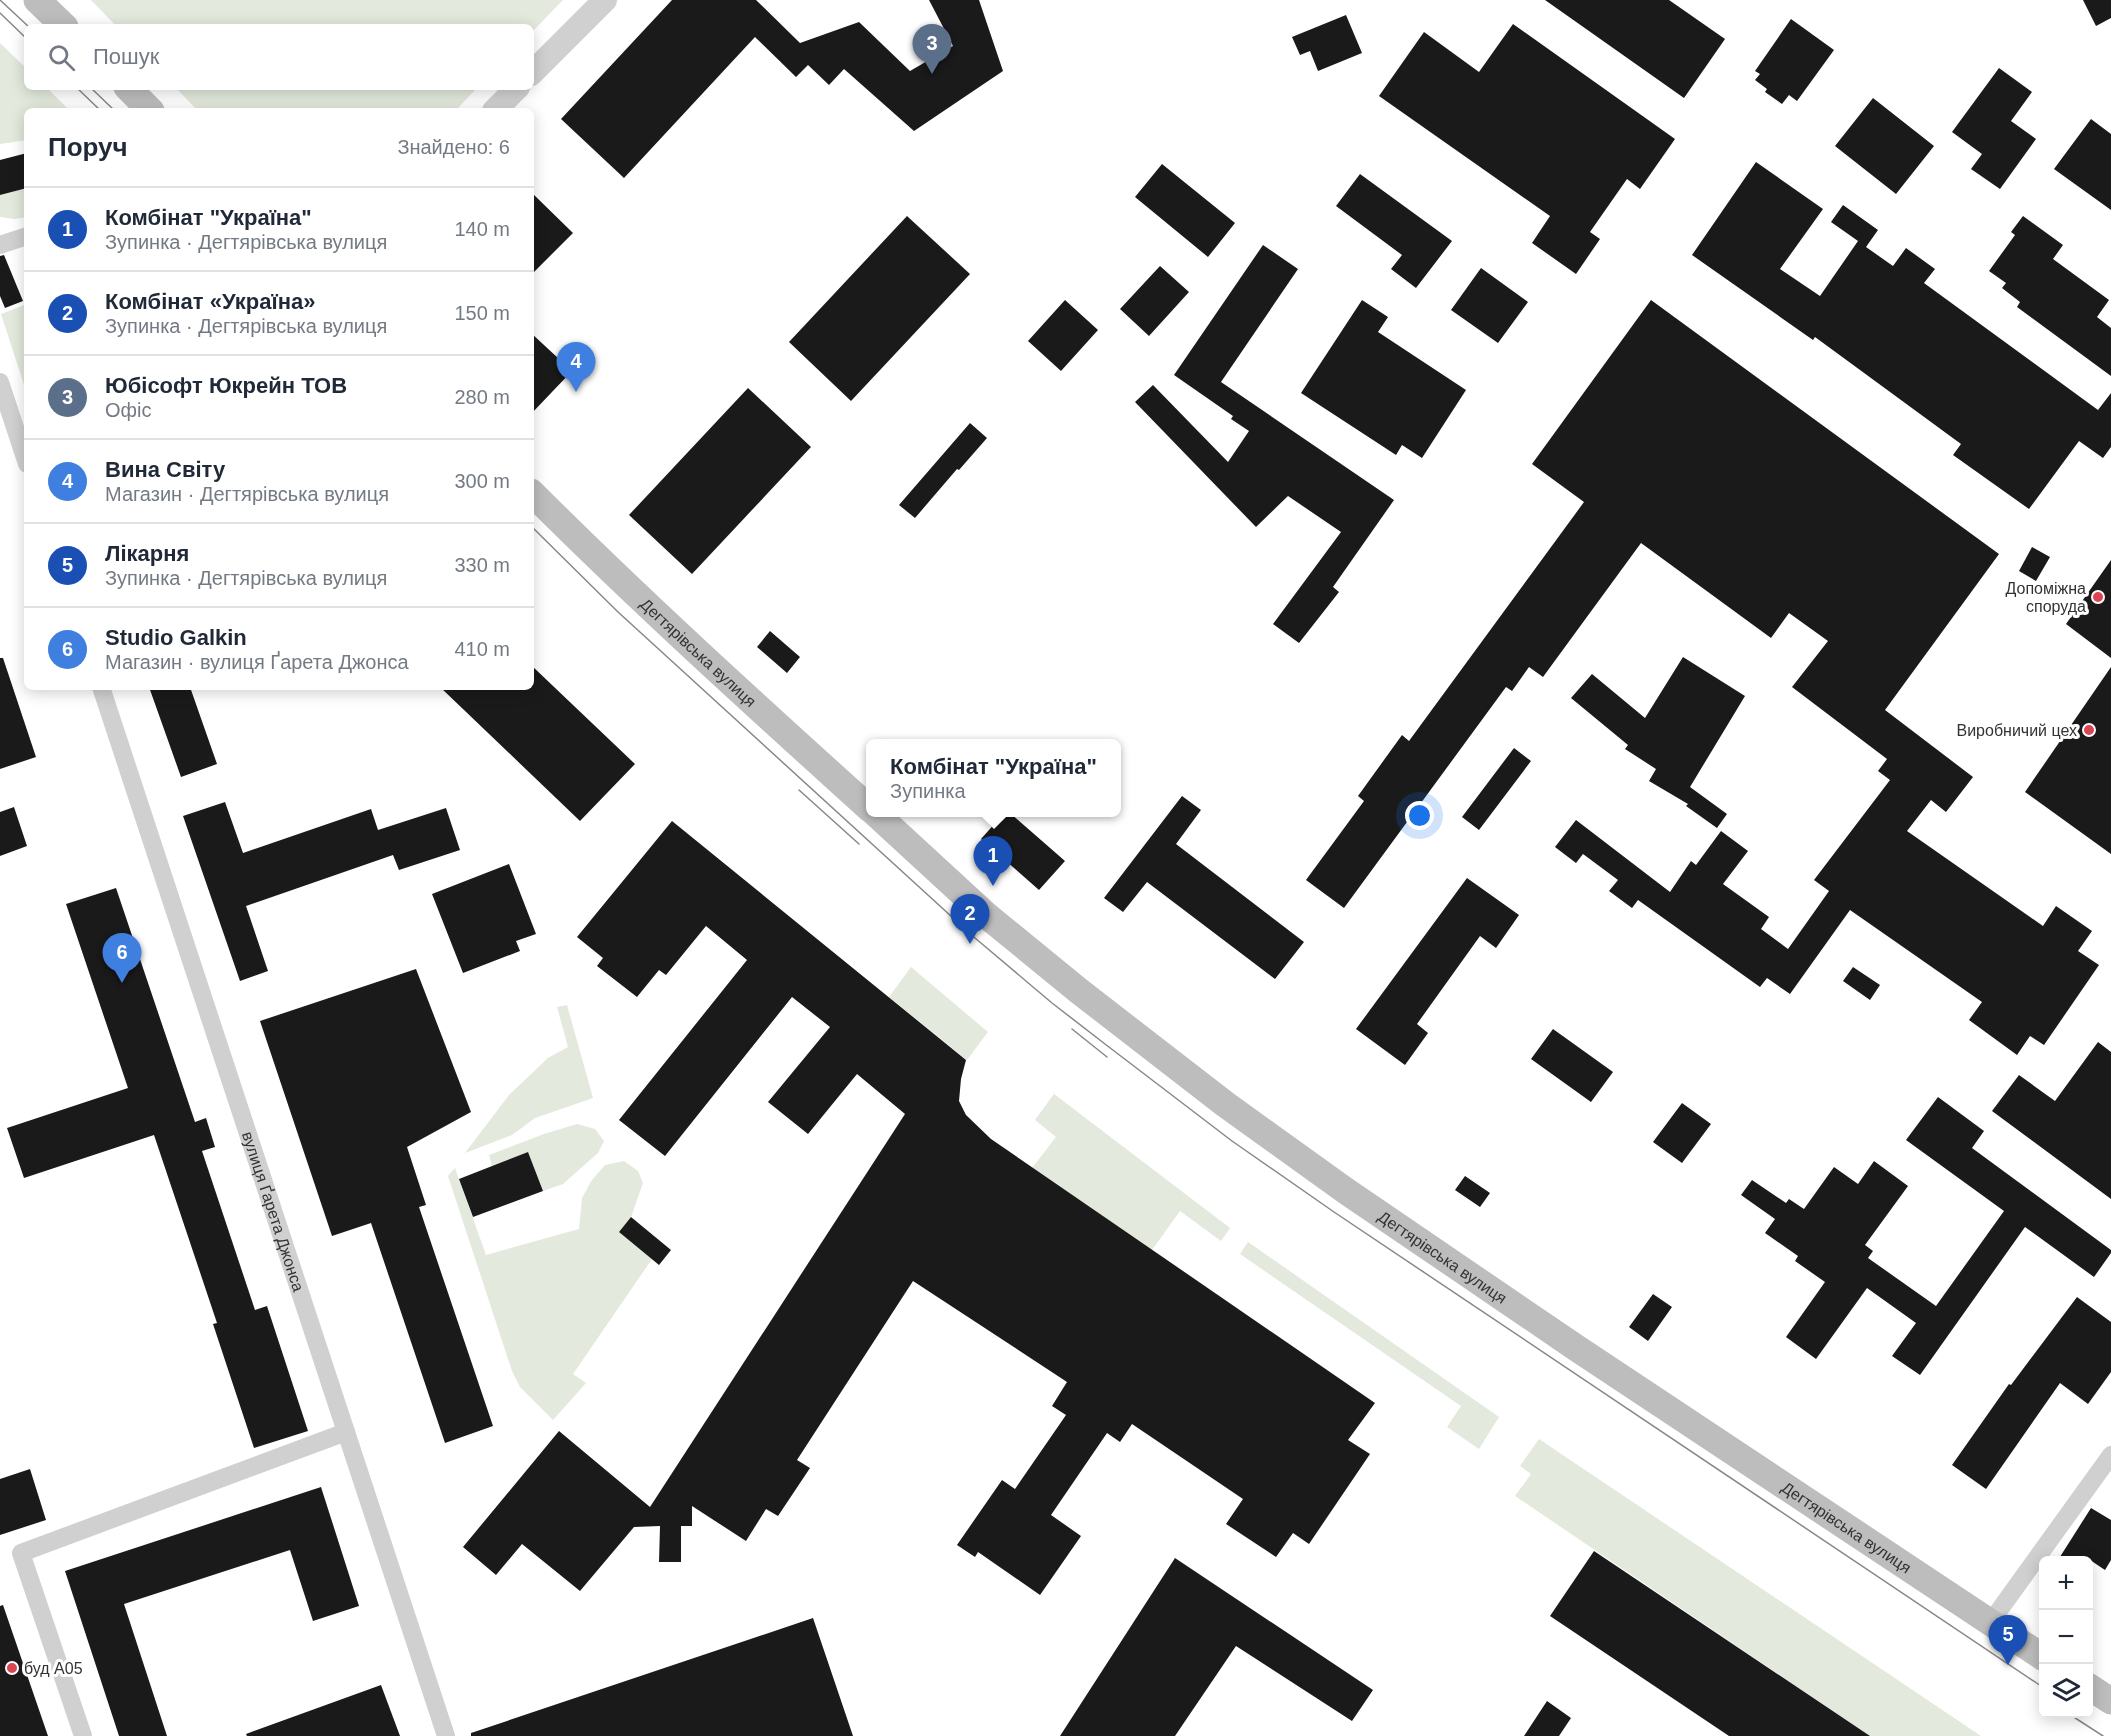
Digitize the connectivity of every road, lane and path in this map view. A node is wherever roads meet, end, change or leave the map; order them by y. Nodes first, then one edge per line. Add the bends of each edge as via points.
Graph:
1 (37, 0) edge
2 (605, 0) edge
3 (62, 24) edge
4 (534, 71) edge
5 (130, 90) edge
6 (515, 90) edge
7 (148, 108) edge
8 (497, 108) edge
9 (24, 237) edge
10 (0, 245) edge
11 (0, 382) edge
12 (24, 455) edge
13 (534, 495) edge
14 (102, 690) edge
15 (866, 805) edge
16 (878, 817) edge
17 (346, 1432) junction
18 (2111, 1455) edge
19 (1990, 1623) junction
20 (2039, 1655) edge
21 (2093, 1689) edge
22 (2111, 1701) edge
23 (83, 1736) edge
24 (446, 1736) edge

1 - 3 main road
2 - 4 street
5 - 7 main road
6 - 8 street
9 - 10 street
11 - 12 street
13 - 15 main road, Дегтярівська вулиця via 748,700
14 - 17 street, вулиця Ґарета Джонса
16 - 19 main road, Дегтярівська вулиця via 986,915 1224,1104 1537,1321
17 - 23 street via 21,1553
17 - 24 street, вулиця Ґарета Джонса
18 - 19 street
19 - 20 main road, Дегтярівська вулиця
21 - 22 main road

